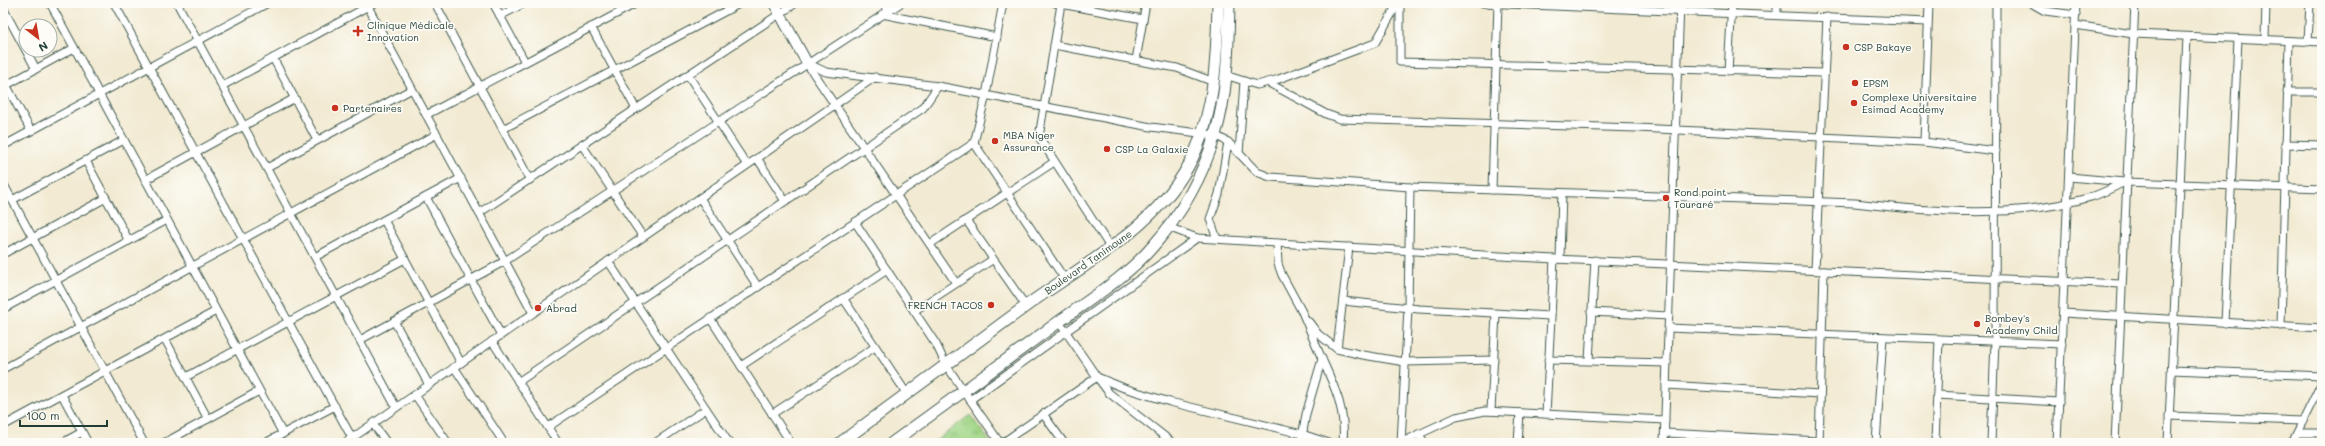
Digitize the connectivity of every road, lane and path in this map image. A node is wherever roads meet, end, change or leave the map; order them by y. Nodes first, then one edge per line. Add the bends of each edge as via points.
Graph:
1 (50, 3) edge
2 (114, 3) edge
3 (178, 3) edge
4 (268, 3) edge
5 (435, 3) edge
6 (493, 3) edge
7 (525, 3) edge
8 (637, 3) edge
9 (741, 3) edge
10 (774, 3) edge
11 (796, 3) edge
12 (884, 3) edge
13 (901, 3) edge
14 (1003, 3) edge
15 (1058, 3) edge
16 (1146, 3) edge
17 (1218, 3) edge
18 (1229, 3) edge
19 (1399, 3) edge
20 (1482, 3) edge
21 (1680, 3) edge
22 (1732, 3) edge
23 (1777, 3) edge
24 (1929, 3) edge
25 (1996, 3) edge
26 (2031, 3) edge
27 (2076, 3) edge
28 (2134, 3) edge
29 (2266, 3) edge
30 (2310, 3) edge
31 (369, 4) edge
32 (1498, 4) edge
33 (1541, 4) edge
34 (3, 8) edge
35 (1679, 11) junction
36 (885, 12) junction
37 (780, 14) junction
38 (1732, 14) junction
39 (1777, 15) junction
40 (2076, 15) junction
41 (500, 16) junction
42 (1827, 18) junction
43 (1143, 19) junction
44 (1928, 22) junction
45 (2075, 25) junction
46 (591, 27) junction
47 (2133, 34) junction
48 (997, 37) junction
49 (2186, 37) junction
50 (2238, 39) junction
51 (2265, 40) junction
52 (198, 41) junction
53 (2289, 41) junction
54 (2308, 42) junction
55 (2322, 42) edge
56 (1054, 45) junction
57 (74, 48) junction
58 (273, 58) junction
59 (1136, 60) junction
60 (525, 62) junction
61 (807, 63) junction
62 (1496, 63) junction
63 (149, 67) junction
64 (36, 69) junction
65 (614, 70) junction
66 (1677, 70) junction
67 (1728, 71) junction
68 (1824, 73) junction
69 (688, 75) junction
70 (1225, 75) junction
71 (875, 77) junction
72 (1244, 81) junction
73 (1214, 82) junction
74 (1267, 82) junction
75 (4, 84) edge
76 (222, 86) junction
77 (480, 86) junction
78 (938, 86) junction
79 (412, 89) junction
80 (2287, 92) junction
81 (2322, 92) edge
82 (99, 94) junction
83 (986, 95) junction
84 (295, 98) junction
85 (834, 106) junction
86 (1043, 106) junction
87 (636, 109) junction
88 (426, 114) junction
89 (718, 121) junction
90 (1494, 123) junction
91 (244, 126) junction
92 (503, 129) junction
93 (1675, 130) junction
94 (31, 131) junction
95 (1203, 133) junction
96 (437, 134) junction
97 (1216, 135) junction
98 (1821, 137) junction
99 (124, 140) junction
100 (317, 140) junction
101 (1228, 142) junction
102 (1924, 142) junction
103 (974, 143) junction
104 (2285, 144) junction
105 (582, 145) junction
106 (2322, 145) edge
107 (3, 146) edge
108 (864, 148) junction
109 (1996, 151) junction
110 (196, 152) junction
111 (1239, 154) junction
112 (757, 158) junction
113 (86, 160) junction
114 (1054, 162) junction
115 (747, 165) junction
116 (267, 168) junction
117 (2069, 177) junction
118 (461, 178) junction
119 (145, 180) junction
120 (530, 180) junction
121 (2125, 182) junction
122 (3, 183) edge
123 (2180, 184) junction
124 (2231, 186) junction
125 (1410, 187) junction
126 (2283, 188) junction
127 (2322, 189) edge
128 (1492, 190) junction
129 (612, 191) junction
130 (1006, 193) junction
131 (1562, 193) junction
132 (896, 194) junction
133 (426, 197) junction
134 (1673, 197) junction
135 (106, 198) junction
136 (700, 198) junction
137 (12, 200) junction
138 (785, 201) junction
139 (2068, 202) junction
140 (1818, 203) junction
141 (1996, 211) junction
142 (291, 213) junction
143 (479, 213) junction
144 (167, 220) junction
145 (384, 220) junction
146 (966, 220) junction
147 (854, 222) junction
148 (1168, 228) junction
149 (643, 237) junction
150 (33, 238) junction
151 (1197, 238) junction
152 (243, 239) junction
153 (1217, 239) junction
154 (727, 240) junction
155 (129, 241) junction
156 (1277, 243) junction
157 (930, 244) junction
158 (1110, 247) junction
159 (1349, 247) junction
160 (1408, 251) junction
161 (3, 254) edge
162 (315, 257) junction
163 (405, 259) junction
164 (1557, 259) junction
165 (992, 260) junction
166 (1595, 260) junction
167 (505, 261) junction
168 (608, 261) junction
169 (1670, 264) junction
170 (192, 267) junction
171 (887, 270) junction
172 (1814, 270) junction
173 (1824, 271) junction
174 (1064, 278) junction
175 (1996, 278) junction
176 (470, 280) junction
177 (56, 281) junction
178 (2065, 281) junction
179 (956, 283) junction
180 (2121, 284) junction
181 (758, 286) junction
182 (336, 296) junction
183 (843, 298) junction
184 (636, 301) junction
185 (1343, 301) junction
186 (428, 302) junction
187 (1026, 306) junction
188 (1408, 308) junction
189 (3, 309) edge
190 (216, 311) junction
191 (914, 311) junction
192 (1302, 312) junction
193 (1591, 312) junction
194 (533, 313) junction
195 (2063, 313) junction
196 (1496, 314) junction
197 (1550, 316) junction
198 (1669, 316) junction
199 (2120, 317) junction
200 (710, 318) junction
201 (2174, 320) junction
202 (288, 321) junction
203 (394, 321) junction
204 (2225, 323) junction
205 (1062, 326) junction
206 (2280, 326) junction
207 (81, 327) junction
208 (1668, 328) junction
209 (2322, 328) edge
210 (1822, 334) junction
211 (501, 335) junction
212 (1883, 337) junction
213 (165, 339) junction
214 (1939, 339) junction
215 (360, 340) junction
216 (492, 341) junction
217 (1995, 341) junction
218 (2062, 344) junction
219 (875, 347) junction
220 (666, 348) junction
221 (237, 349) junction
222 (1337, 349) junction
223 (1322, 359) junction
224 (1494, 360) junction
225 (1548, 360) junction
226 (1588, 360) junction
227 (1405, 362) junction
228 (461, 363) junction
229 (1667, 363) junction
230 (946, 365) junction
231 (741, 366) junction
232 (454, 367) junction
233 (3, 369) edge
234 (2171, 370) junction
235 (105, 371) junction
236 (2322, 376) edge
237 (186, 377) junction
238 (1097, 377) junction
239 (518, 382) junction
240 (2322, 382) edge
241 (428, 385) junction
242 (1666, 385) junction
243 (259, 391) junction
244 (2320, 392) edge
245 (415, 394) junction
246 (907, 394) junction
247 (1820, 394) junction
248 (62, 395) junction
249 (967, 395) junction
250 (1937, 395) junction
251 (1993, 398) junction
252 (2059, 402) junction
253 (334, 406) junction
254 (396, 407) junction
255 (706, 409) junction
256 (1491, 411) junction
257 (1520, 413) junction
258 (772, 414) junction
259 (1043, 414) junction
260 (1546, 414) junction
261 (2169, 416) junction
262 (208, 419) junction
263 (1665, 420) junction
264 (2303, 421) junction
265 (373, 424) junction
266 (3, 426) edge
267 (548, 427) junction
268 (82, 432) junction
269 (1664, 433) junction
270 (2297, 433) junction
271 (2322, 433) edge
272 (283, 434) junction
273 (1302, 434) junction
274 (1418, 434) junction
275 (352, 438) junction
276 (1819, 442) edge
277 (62, 443) edge
278 (88, 443) edge
279 (144, 443) edge
280 (164, 443) edge
281 (266, 443) edge
282 (345, 443) edge
283 (387, 443) edge
284 (448, 443) edge
285 (504, 443) edge
286 (558, 443) edge
287 (654, 443) edge
288 (729, 443) edge
289 (791, 443) edge
290 (840, 443) edge
291 (892, 443) edge
292 (1001, 443) edge
293 (1064, 443) edge
294 (1173, 443) edge
295 (1300, 443) edge
296 (1329, 443) edge
297 (1343, 443) edge
298 (1401, 443) edge
299 (1425, 443) edge
300 (1518, 443) edge
301 (1664, 443) edge
302 (1876, 443) edge
303 (1934, 443) edge
304 (1991, 443) edge
305 (2057, 443) edge
306 (2114, 443) edge
307 (2168, 443) edge
308 (2292, 443) edge

1 - 57 street
2 - 63 street
3 - 52 street
4 - 52 street
5 - 77 street
6 - 41 street
7 - 41 street
8 - 46 street
9 - 65 street
10 - 37 street
11 - 37 street
12 - 36 street
13 - 36 street
14 - 48 street
15 - 43 street
15 - 56 street
16 - 43 street
17 - 73 main road, Boulevard Tanimoune
18 - 70 main road
19 - 62 street via 1400,62
19 - 74 street via 1375,43
20 - 32 street
21 - 35 street
22 - 38 street
23 - 39 street
24 - 44 street
25 - 109 street
26 - 40 street via 2045,11
27 - 40 street
28 - 47 street
29 - 51 street
30 - 54 street
31 - 58 street
31 - 79 street
32 - 33 street
32 - 62 street
33 - 35 street
34 - 64 street
35 - 38 street
35 - 66 street
36 - 48 street
36 - 61 street
37 - 61 street
37 - 69 street
38 - 39 street
38 - 67 street
39 - 42 street
40 - 45 street
41 - 60 street
42 - 44 street
42 - 68 street
43 - 59 street
44 - 102 street
45 - 47 street
45 - 117 street
46 - 60 street
46 - 65 street
47 - 49 street
47 - 121 street
48 - 83 street
49 - 50 street
49 - 123 street
50 - 51 street
50 - 124 street
51 - 53 street
52 - 63 street
52 - 76 street
53 - 54 street
53 - 80 street
54 - 55 street
56 - 59 street
56 - 86 street
57 - 64 street
57 - 82 street
58 - 76 street
58 - 84 street
59 - 73 street via 1181,69
60 - 77 street
61 - 71 street via 826,72
61 - 85 street
61 - 89 street
62 - 66 street
62 - 90 street
63 - 82 street
63 - 110 street
64 - 75 street
65 - 87 street
65 - 92 street
66 - 67 street
66 - 93 street
67 - 68 street
68 - 98 street
69 - 87 street
69 - 89 street
70 - 72 street
70 - 97 main road
71 - 78 street
71 - 85 street
72 - 74 street via 1257,85
72 - 111 street
73 - 95 main road, Boulevard Tanimoune
74 - 90 street via 1340,119
75 - 94 street
76 - 91 street
77 - 88 street
77 - 92 street
78 - 83 street
78 - 108 street via 923,108
79 - 88 street
79 - 100 street
80 - 81 street
80 - 104 street
82 - 94 street
82 - 99 street
83 - 86 street
83 - 103 street
84 - 91 street
84 - 100 street
85 - 108 street
85 - 112 street
86 - 95 street via 1151,127
86 - 114 street via 1039,137
87 - 105 street
88 - 96 street
89 - 115 street
89 - 129 street
90 - 93 street
90 - 128 street
91 - 110 street
91 - 116 street
92 - 120 street
93 - 98 street
93 - 134 street
94 - 107 street
95 - 97 street
95 - 158 main road, Boulevard Tanimoune via 1185,171 1158,208
96 - 118 street
96 - 142 street
97 - 101 street
97 - 148 main road via 1198,180
98 - 102 street
98 - 140 street
99 - 113 street
99 - 119 street
100 - 116 street
101 - 111 street
101 - 153 street via 1219,194 1210,219
102 - 109 street
103 - 130 street
103 - 132 street
104 - 106 street
104 - 126 street
105 - 120 street
105 - 129 street
108 - 132 street
108 - 138 street
109 - 141 street
110 - 119 street
110 - 152 street
111 - 125 street via 1257,172 1270,177
112 - 115 street
112 - 138 street
113 - 135 street
113 - 137 street
114 - 130 street
114 - 158 street
115 - 136 street
116 - 142 street
117 - 121 street
117 - 139 street
118 - 133 street
118 - 143 street
119 - 144 street
120 - 143 street
121 - 123 street
121 - 139 street via 2093,196
121 - 180 street
122 - 137 street
123 - 124 street
123 - 201 street
124 - 126 street
124 - 204 street
125 - 128 street
125 - 160 street
126 - 127 street
126 - 206 street
128 - 131 street
129 - 149 street
129 - 167 street
130 - 146 street
130 - 174 street
131 - 134 street
131 - 164 street
132 - 147 street
132 - 157 street
133 - 145 street
133 - 176 street
134 - 140 street
134 - 169 street
135 - 150 street
135 - 155 street
136 - 149 street
136 - 154 street
137 - 150 street
138 - 154 street
139 - 141 street
139 - 178 street
140 - 141 street via 1855,203 1914,210
140 - 172 street
141 - 175 street
142 - 152 street
142 - 162 street
143 - 167 street
144 - 155 street
144 - 170 street
145 - 162 street
145 - 163 street
146 - 157 street
146 - 165 street
147 - 171 street
147 - 181 street
148 - 151 street
148 - 205 main road via 1154,246
149 - 168 street
150 - 161 street
150 - 177 street
151 - 153 street
151 - 205 street
152 - 170 street
152 - 202 street
153 - 156 street
154 - 181 street
154 - 184 street
155 - 177 street
156 - 159 street
156 - 192 street via 1280,271
157 - 179 street
158 - 174 main road, Boulevard Tanimoune
159 - 160 street
159 - 185 street
160 - 164 street
160 - 188 street
162 - 182 street
163 - 182 street
163 - 186 street
164 - 166 street
164 - 197 street
165 - 179 street
165 - 187 street
166 - 169 street
166 - 193 street
167 - 176 street
167 - 194 street
168 - 184 street
168 - 194 street
169 - 172 street
169 - 198 street
170 - 190 street
170 - 207 street
171 - 183 street
171 - 191 street
172 - 173 street
173 - 175 street
173 - 210 street
174 - 187 main road, Boulevard Tanimoune
175 - 178 street
175 - 217 street
176 - 186 street
176 - 211 street
177 - 189 street
177 - 207 street
178 - 180 street
178 - 195 street
179 - 191 street
180 - 199 street
181 - 200 street
182 - 202 street
182 - 215 street
183 - 219 street
183 - 231 street
184 - 220 street
184 - 239 street
185 - 188 street
185 - 222 street
186 - 203 street
186 - 228 street
187 - 230 main road, Boulevard Tanimoune
188 - 196 street
188 - 227 street
190 - 213 street
190 - 221 street
191 - 230 street
192 - 222 street via 1318,334
192 - 223 street
193 - 198 street
193 - 226 street
194 - 211 street
195 - 199 street
195 - 218 street
196 - 197 street
196 - 224 street
197 - 225 street
198 - 208 street
199 - 201 street
199 - 306 street
200 - 220 street
200 - 231 street
201 - 204 street
201 - 234 street
202 - 221 street
202 - 253 street
203 - 215 street
203 - 241 street
204 - 206 street
205 - 238 street
205 - 249 main road
206 - 209 street
207 - 233 street
207 - 235 street
208 - 210 street
208 - 229 street
210 - 212 street
210 - 247 street
211 - 216 street
212 - 214 street
212 - 302 street
213 - 235 street
213 - 237 street
214 - 217 street
214 - 250 street
215 - 254 street
216 - 228 street
216 - 239 street
217 - 218 street
217 - 251 street
218 - 252 street
219 - 246 street
219 - 258 street
220 - 255 street
220 - 267 street
221 - 237 street
221 - 243 street
222 - 227 street
223 - 273 street
223 - 297 street via 1340,399
224 - 227 street
224 - 256 street
225 - 226 street
225 - 260 street
226 - 229 street
227 - 298 street
228 - 232 street
229 - 242 street
230 - 246 main road, Boulevard Tanimoune
230 - 249 street
231 - 258 street
232 - 241 street
232 - 285 street
234 - 236 street
234 - 261 street
235 - 248 street
235 - 279 street
237 - 262 street
238 - 259 street
238 - 273 street via 1170,402
238 - 294 street via 1109,393
239 - 267 street
240 - 244 street
241 - 245 street
242 - 247 street
242 - 263 street
243 - 262 street
243 - 272 street
244 - 264 street
245 - 254 street
245 - 284 street
246 - 290 main road, Boulevard Tanimoune
247 - 276 street
248 - 266 street
248 - 268 street
249 - 291 main road
249 - 292 street
250 - 251 street
250 - 303 street
251 - 252 street
251 - 304 street
252 - 305 street
253 - 272 street
253 - 275 street
254 - 265 street
255 - 287 street
255 - 288 street
256 - 257 street
256 - 274 street via 1462,415
257 - 260 street
257 - 300 street
258 - 289 street
259 - 292 street
259 - 293 street
260 - 263 street
261 - 264 street
261 - 307 street
262 - 280 street
263 - 269 street
264 - 270 street
265 - 275 street
265 - 283 street
267 - 286 street
268 - 277 street
268 - 278 street
269 - 276 street
269 - 301 street
270 - 271 street
270 - 308 street
272 - 281 street
273 - 295 street
273 - 296 street
274 - 298 street
274 - 299 street
275 - 282 street

